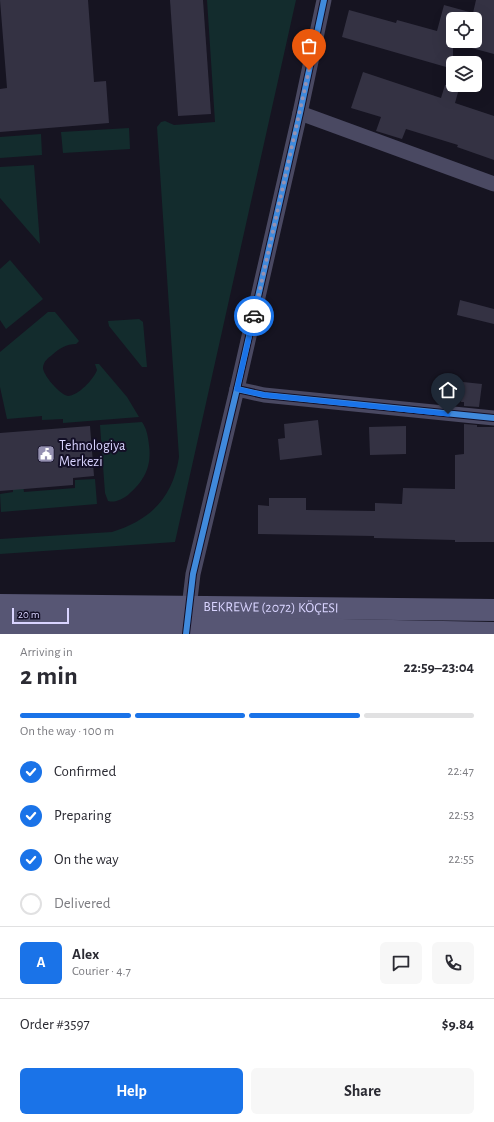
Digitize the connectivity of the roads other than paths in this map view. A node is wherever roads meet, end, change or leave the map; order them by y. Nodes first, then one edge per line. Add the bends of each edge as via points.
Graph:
1 (324, 0) edge
2 (300, 113) junction
3 (494, 184) edge
4 (237, 389) junction
5 (494, 418) edge
6 (0, 605) edge
7 (494, 610) edge
8 (187, 623) edge
9 (0, 627) edge
10 (494, 633) edge

1 - 2 street
2 - 3 street
2 - 4 street
4 - 5 street via 264,395
4 - 8 street via 193,574
6 - 8 main road, BEKREWE (2072) KÖÇESI
7 - 8 main road, BEKREWE (2072) KÖÇESI
8 - 9 main road, BEKREWE (2072) KÖÇESI
8 - 10 main road, BEKREWE (2072) KÖÇESI

